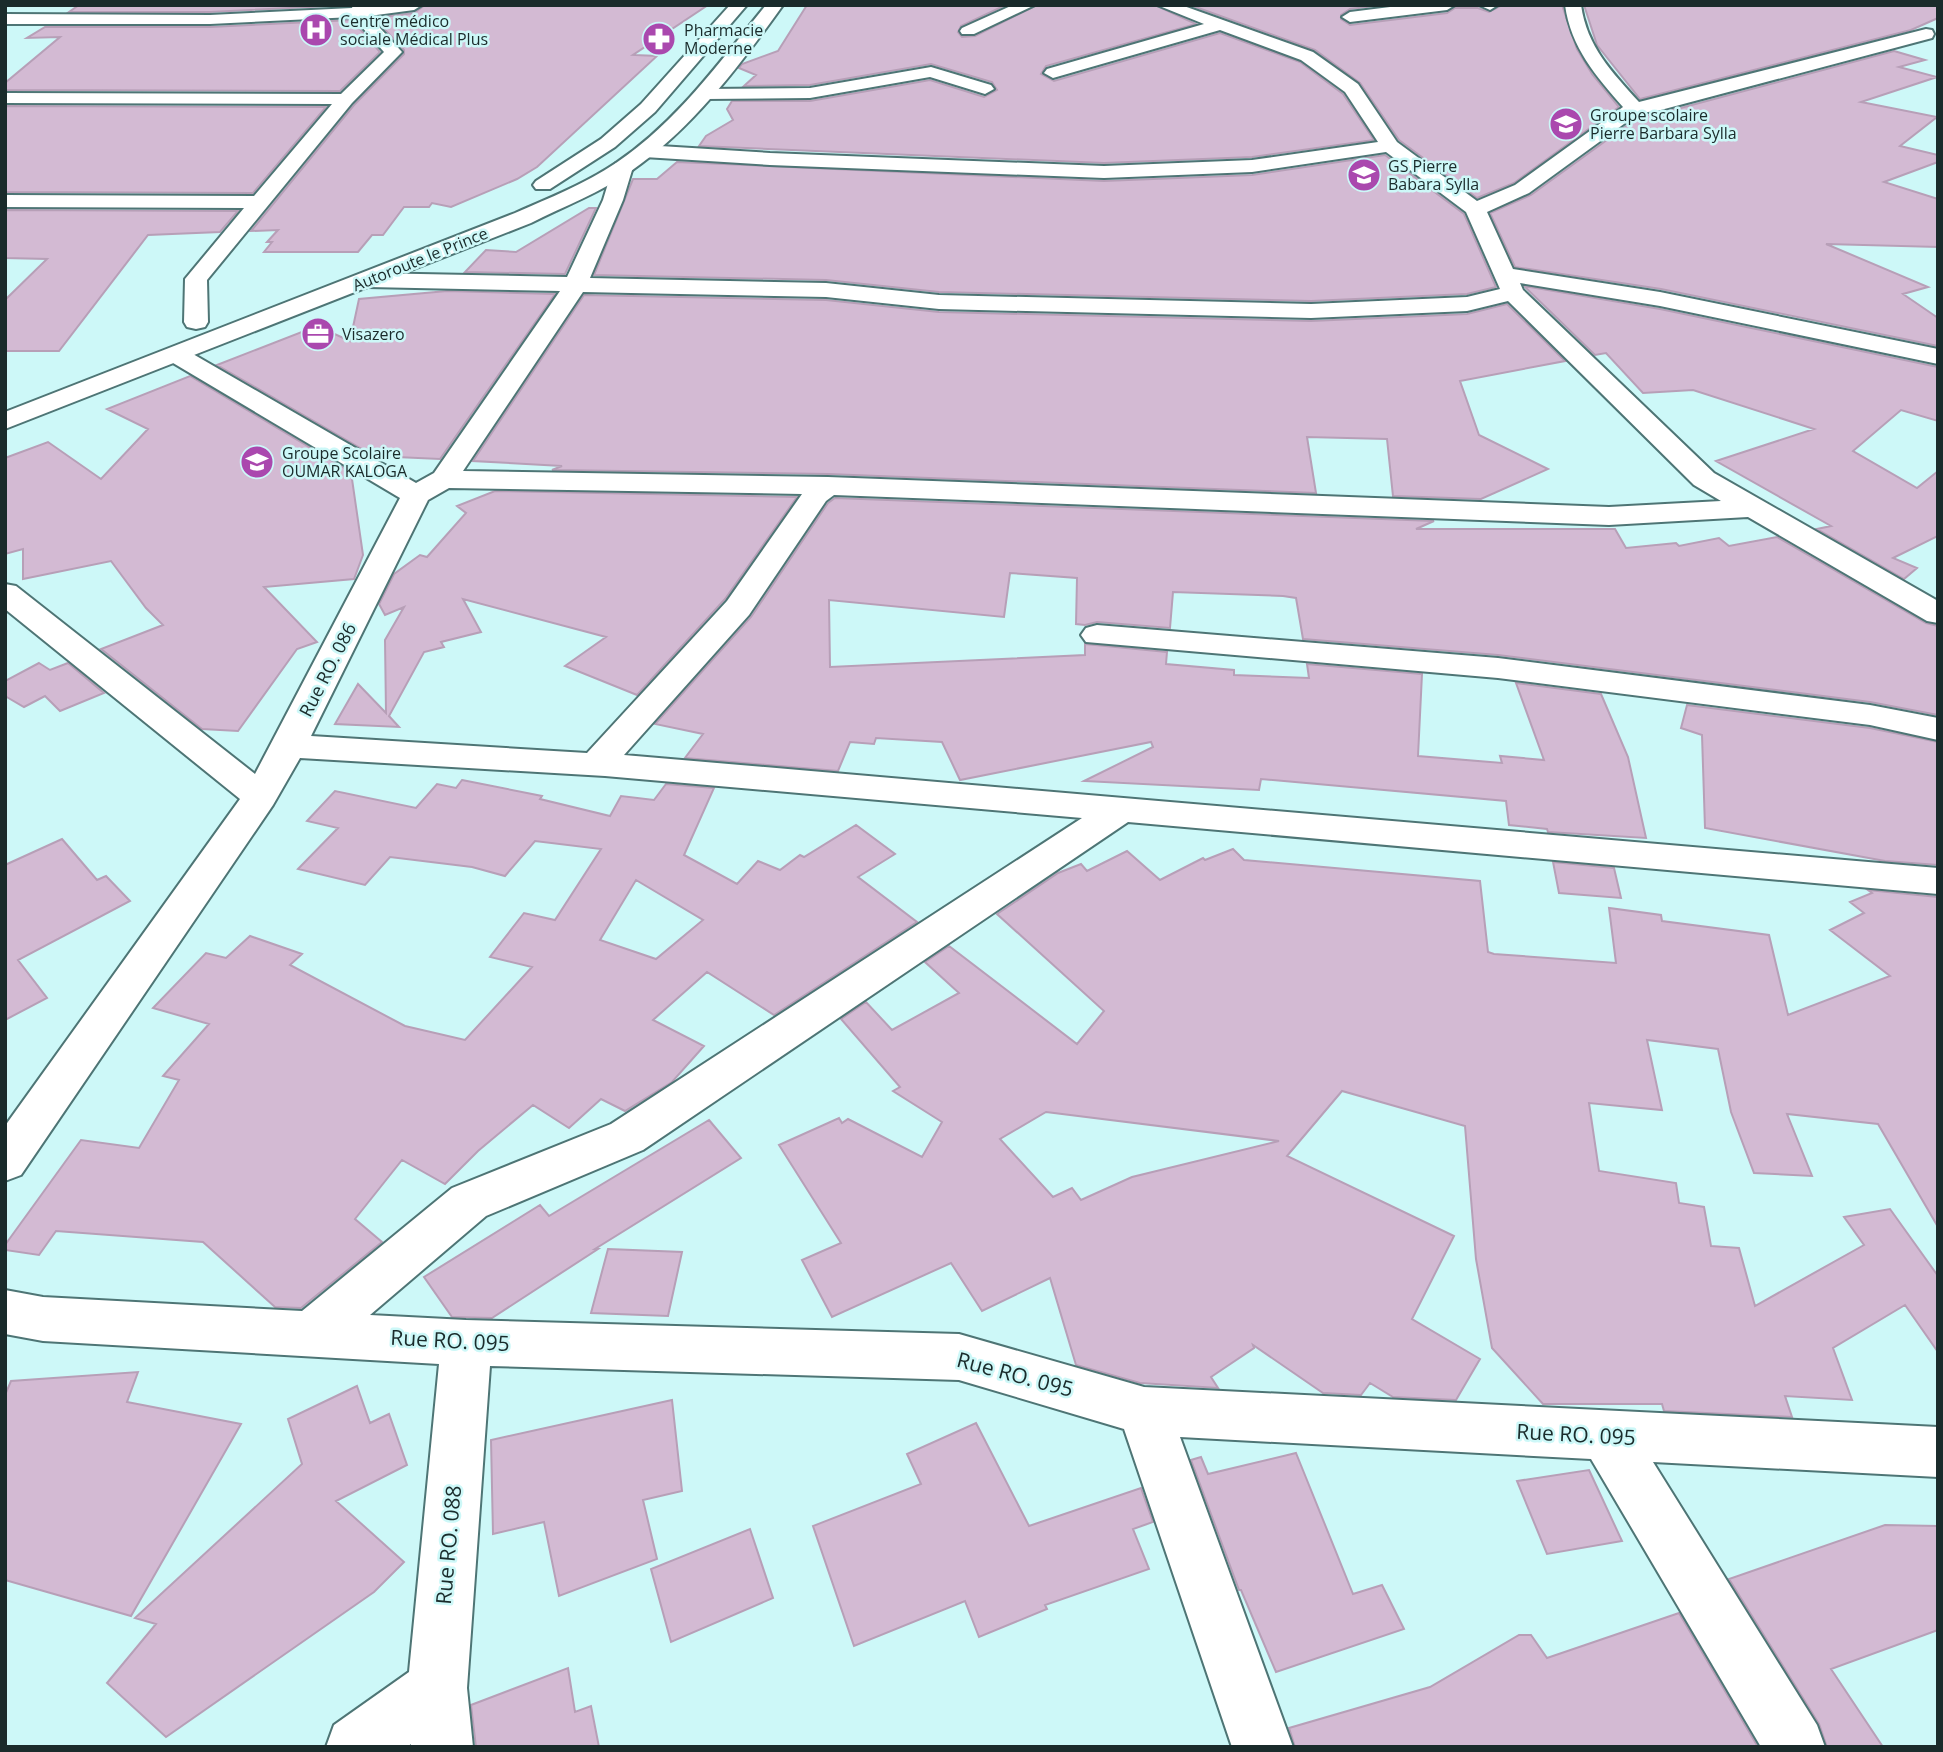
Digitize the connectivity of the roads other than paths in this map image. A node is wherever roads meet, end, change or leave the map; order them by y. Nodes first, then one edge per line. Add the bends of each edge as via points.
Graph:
1 (414, 5) edge
2 (739, 5) edge
3 (775, 5) edge
4 (1027, 5) edge
5 (1165, 5) edge
6 (1447, 5) edge
7 (1559, 5) edge
8 (1573, 6) edge
9 (360, 10) edge
10 (1350, 17) dead end
11 (5, 19) edge
12 (1223, 24) junction
13 (968, 31) dead end
14 (1926, 34) dead end
15 (1053, 73) dead end
16 (985, 89) dead end
17 (705, 93) junction
18 (5, 98) edge
19 (346, 99) junction
20 (1634, 108) junction
21 (1391, 146) junction
22 (634, 159) junction
23 (5, 201) edge
24 (260, 202) junction
25 (1475, 209) junction
26 (365, 269) junction
27 (1509, 284) junction
28 (575, 286) junction
29 (222, 312) dead end
30 (196, 321) junction
31 (174, 343) junction
32 (1938, 357) edge
33 (5, 421) edge
34 (828, 486) junction
35 (430, 487) junction
36 (1749, 508) junction
37 (5, 593) edge
38 (1938, 614) edge
39 (1097, 635) dead end
40 (1938, 729) edge
41 (289, 746) junction
42 (597, 764) junction
43 (260, 797) junction
44 (1122, 809) junction
45 (1938, 881) edge
46 (5, 1162) edge
47 (5, 1312) edge
48 (311, 1334) junction
49 (466, 1343) junction
50 (1144, 1411) junction
51 (1607, 1436) junction
52 (1938, 1452) edge
53 (437, 1688) junction
54 (356, 1747) edge
55 (442, 1747) edge
56 (1264, 1747) edge
57 (1796, 1747) edge

1 - 9 street
2 - 26 street, Autoroute le Prince via 648,108 608,143 545,184
3 - 17 street, Autoroute le Prince
4 - 13 street
5 - 12 street
6 - 10 street
7 - 8 street
8 - 20 street via 1586,53
9 - 11 street via 303,18
9 - 19 street via 393,52
12 - 15 street
12 - 21 street via 1307,56 1353,88
14 - 20 street
16 - 17 street via 931,72 810,93
17 - 22 street, Autoroute le Prince
18 - 19 street
19 - 24 street
20 - 25 street via 1522,189
21 - 22 street via 1252,166 1104,172 770,159
21 - 25 street
22 - 26 street, Autoroute le Prince via 523,218
22 - 28 street, Rue RO. 086
23 - 24 street
24 - 30 street via 196,279
25 - 27 street
26 - 28 street
26 - 31 street, Autoroute le Prince
27 - 28 street via 1467,304 1311,311 939,302 826,290
27 - 32 street via 1660,299
27 - 36 street via 1704,480
28 - 35 street, Rue RO. 086
29 - 30 street, Autoroute le Prince
30 - 31 street, Autoroute le Prince
31 - 33 street, Autoroute le Prince
31 - 35 street
34 - 35 street
34 - 36 street via 1609,516
34 - 42 street via 816,495 738,608
35 - 41 street, Rue RO. 086
36 - 38 street
37 - 43 street
39 - 40 street via 1498,668 1870,715
41 - 42 street
41 - 43 street, Rue RO. 086
42 - 44 street
43 - 46 street, Rue RO. 086
44 - 45 street
44 - 48 street via 628,1137 469,1202
47 - 48 street, Rue RO. 095 via 43,1319
48 - 49 street, Rue RO. 095
49 - 50 street, Rue RO. 095 via 959,1357
49 - 53 street, Rue RO. 088
50 - 51 street, Rue RO. 095
50 - 56 street
51 - 52 street, Rue RO. 095
51 - 57 street
53 - 54 street
53 - 55 street, Rue RO. 088

